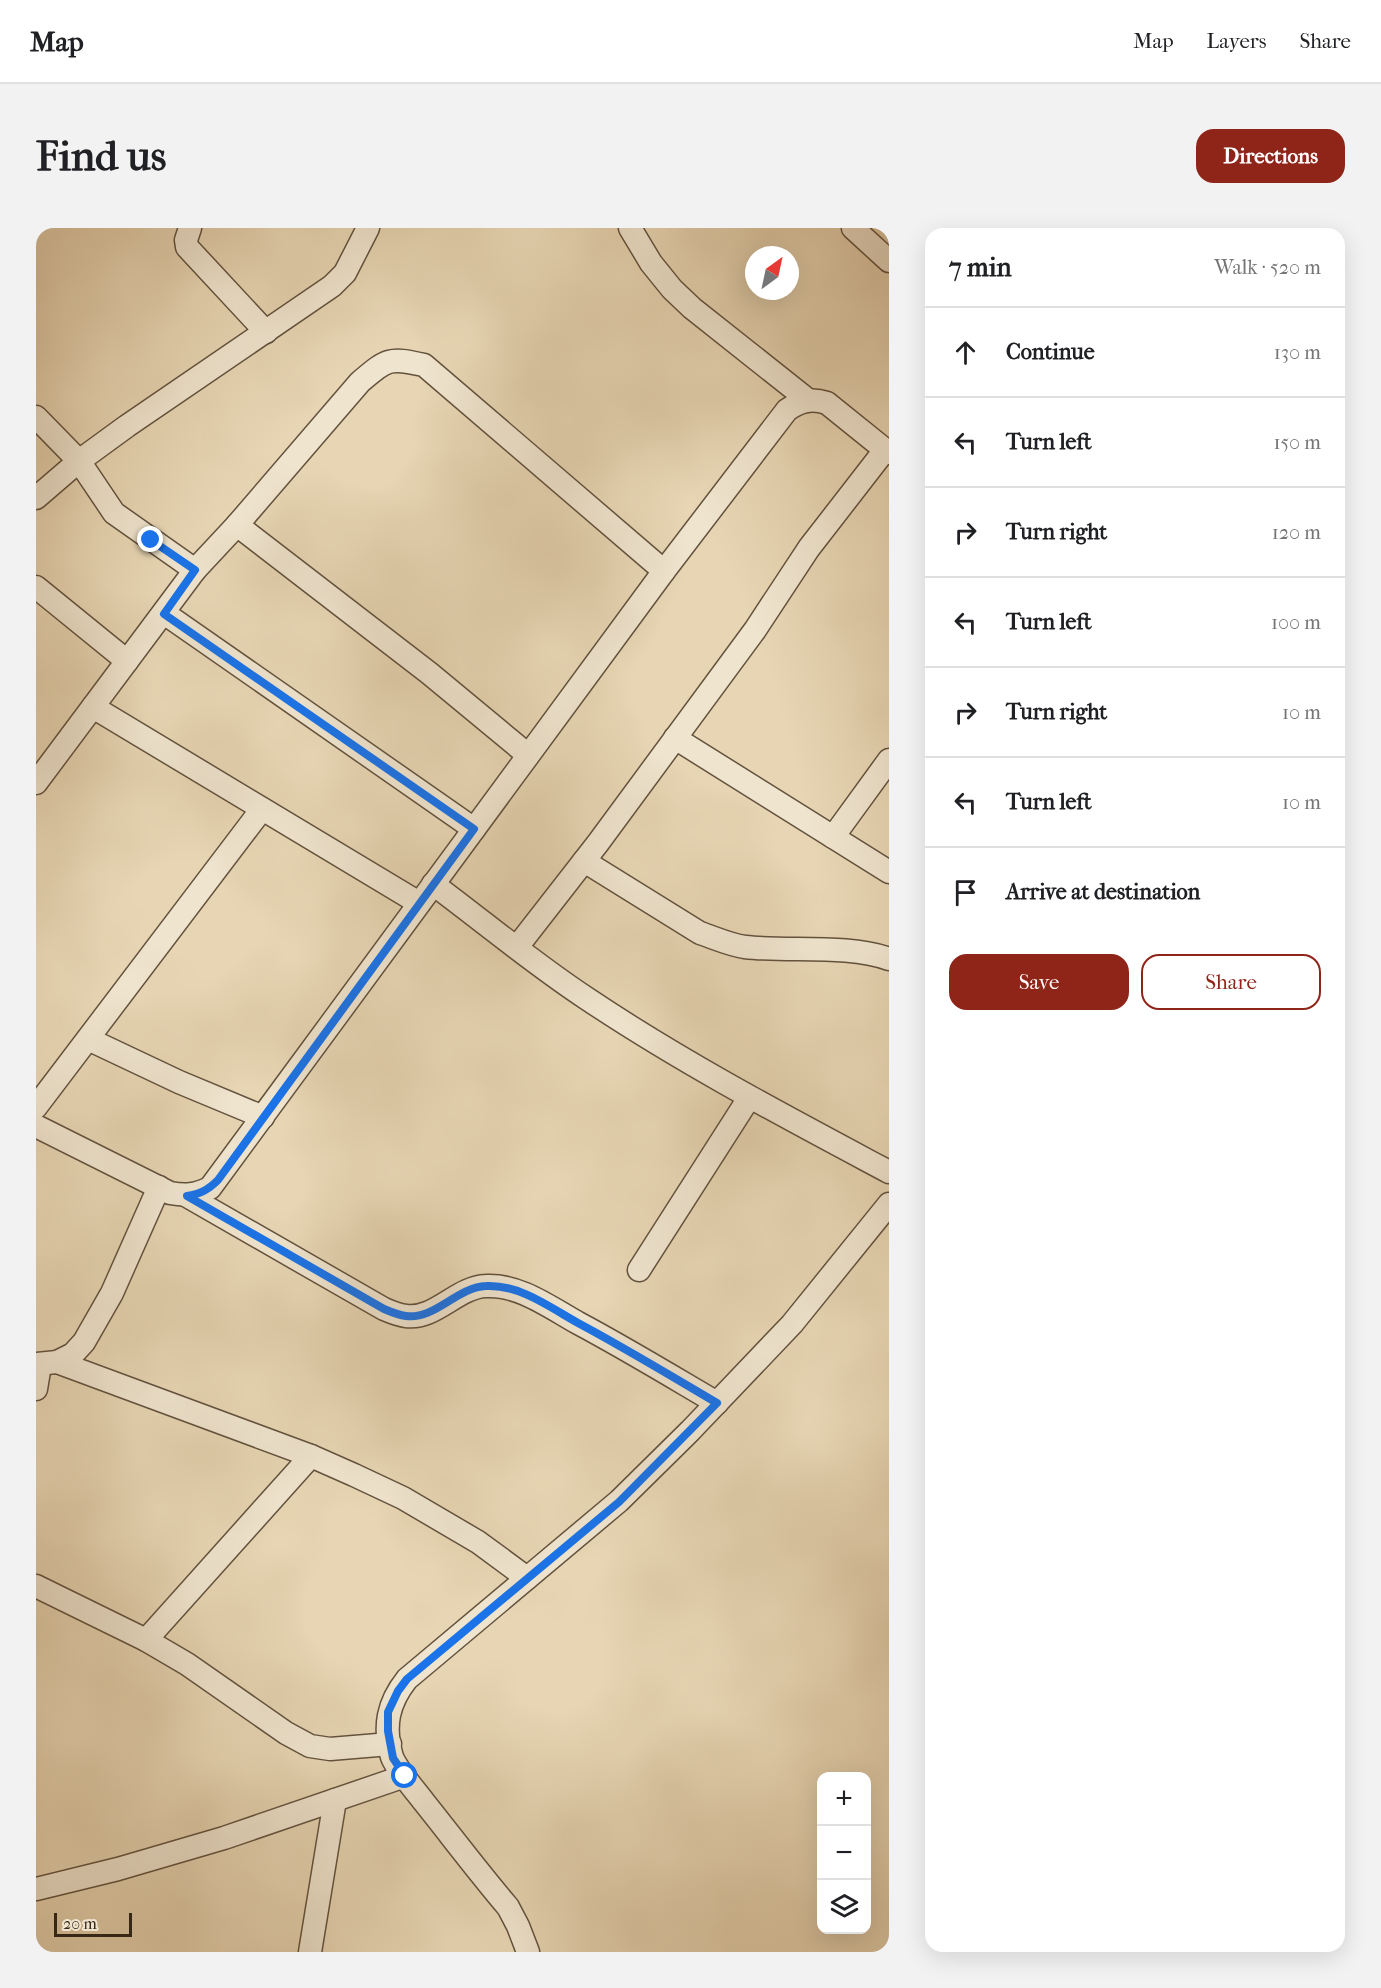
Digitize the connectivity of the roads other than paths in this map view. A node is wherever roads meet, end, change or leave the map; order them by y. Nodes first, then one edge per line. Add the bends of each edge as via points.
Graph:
1 (190, 228) edge
2 (368, 228) edge
3 (630, 228) edge
4 (853, 228) edge
5 (889, 261) edge
6 (266, 332) junction
7 (808, 400) junction
8 (36, 417) edge
9 (887, 452) edge
10 (78, 461) junction
11 (36, 498) edge
12 (237, 525) junction
13 (195, 570) junction
14 (664, 571) junction
15 (36, 587) edge
16 (164, 614) junction
17 (127, 661) junction
18 (93, 707) junction
19 (675, 738) junction
20 (528, 755) junction
21 (889, 760) edge
22 (36, 783) edge
23 (262, 809) junction
24 (474, 829) junction
25 (833, 837) junction
26 (584, 861) junction
27 (889, 872) edge
28 (433, 884) junction
29 (419, 903) junction
30 (517, 947) junction
31 (889, 958) edge
32 (88, 1039) junction
33 (749, 1098) junction
34 (36, 1107) edge
35 (263, 1117) junction
36 (36, 1126) edge
37 (889, 1172) edge
38 (159, 1187) junction
39 (187, 1196) junction
40 (889, 1204) edge
41 (639, 1270) dead end
42 (45, 1364) edge
43 (36, 1389) edge
44 (717, 1403) junction
45 (312, 1456) junction
46 (527, 1578) junction
47 (36, 1587) edge
48 (146, 1640) junction
49 (390, 1744) junction
50 (405, 1776) junction
51 (335, 1800) junction
52 (36, 1889) edge
53 (310, 1952) edge
54 (528, 1952) edge

1 - 6 street via 187,247
2 - 6 street via 345,273
3 - 7 street via 672,290
4 - 5 street
6 - 10 street
7 - 9 street via 827,403
7 - 14 street via 787,410
8 - 10 street
9 - 19 street via 809,548 755,630
10 - 11 street
10 - 13 street via 114,513
12 - 13 street
12 - 14 street via 360,382 382,363 403,360 424,365 443,380
12 - 20 street
13 - 16 street
14 - 20 street
15 - 17 street
16 - 17 street
16 - 24 street
17 - 18 street
18 - 22 street
18 - 23 street
19 - 25 street
19 - 26 street
20 - 24 street
21 - 25 street
23 - 29 street
23 - 32 street
24 - 28 street
25 - 27 street
26 - 30 street
26 - 31 street via 700,933 721,941 743,947 854,952
28 - 29 street
28 - 30 street
29 - 35 street
30 - 33 street via 584,997
32 - 34 street
32 - 35 street
33 - 37 street
33 - 41 street
35 - 39 street via 210,1188
36 - 38 street
38 - 39 street
38 - 42 street via 112,1293 84,1342 73,1354
39 - 44 street via 384,1309 408,1317 427,1313 470,1289 505,1288 525,1294 621,1346
40 - 44 street via 792,1324
42 - 43 street
42 - 45 street
44 - 46 street via 619,1502
45 - 46 street via 403,1498 478,1542
45 - 48 street
46 - 49 street via 407,1679 388,1712
47 - 48 street
48 - 49 street via 310,1746 330,1749
49 - 50 street via 393,1758
50 - 51 street
50 - 54 street via 508,1907
51 - 52 street via 214,1842
51 - 53 street

